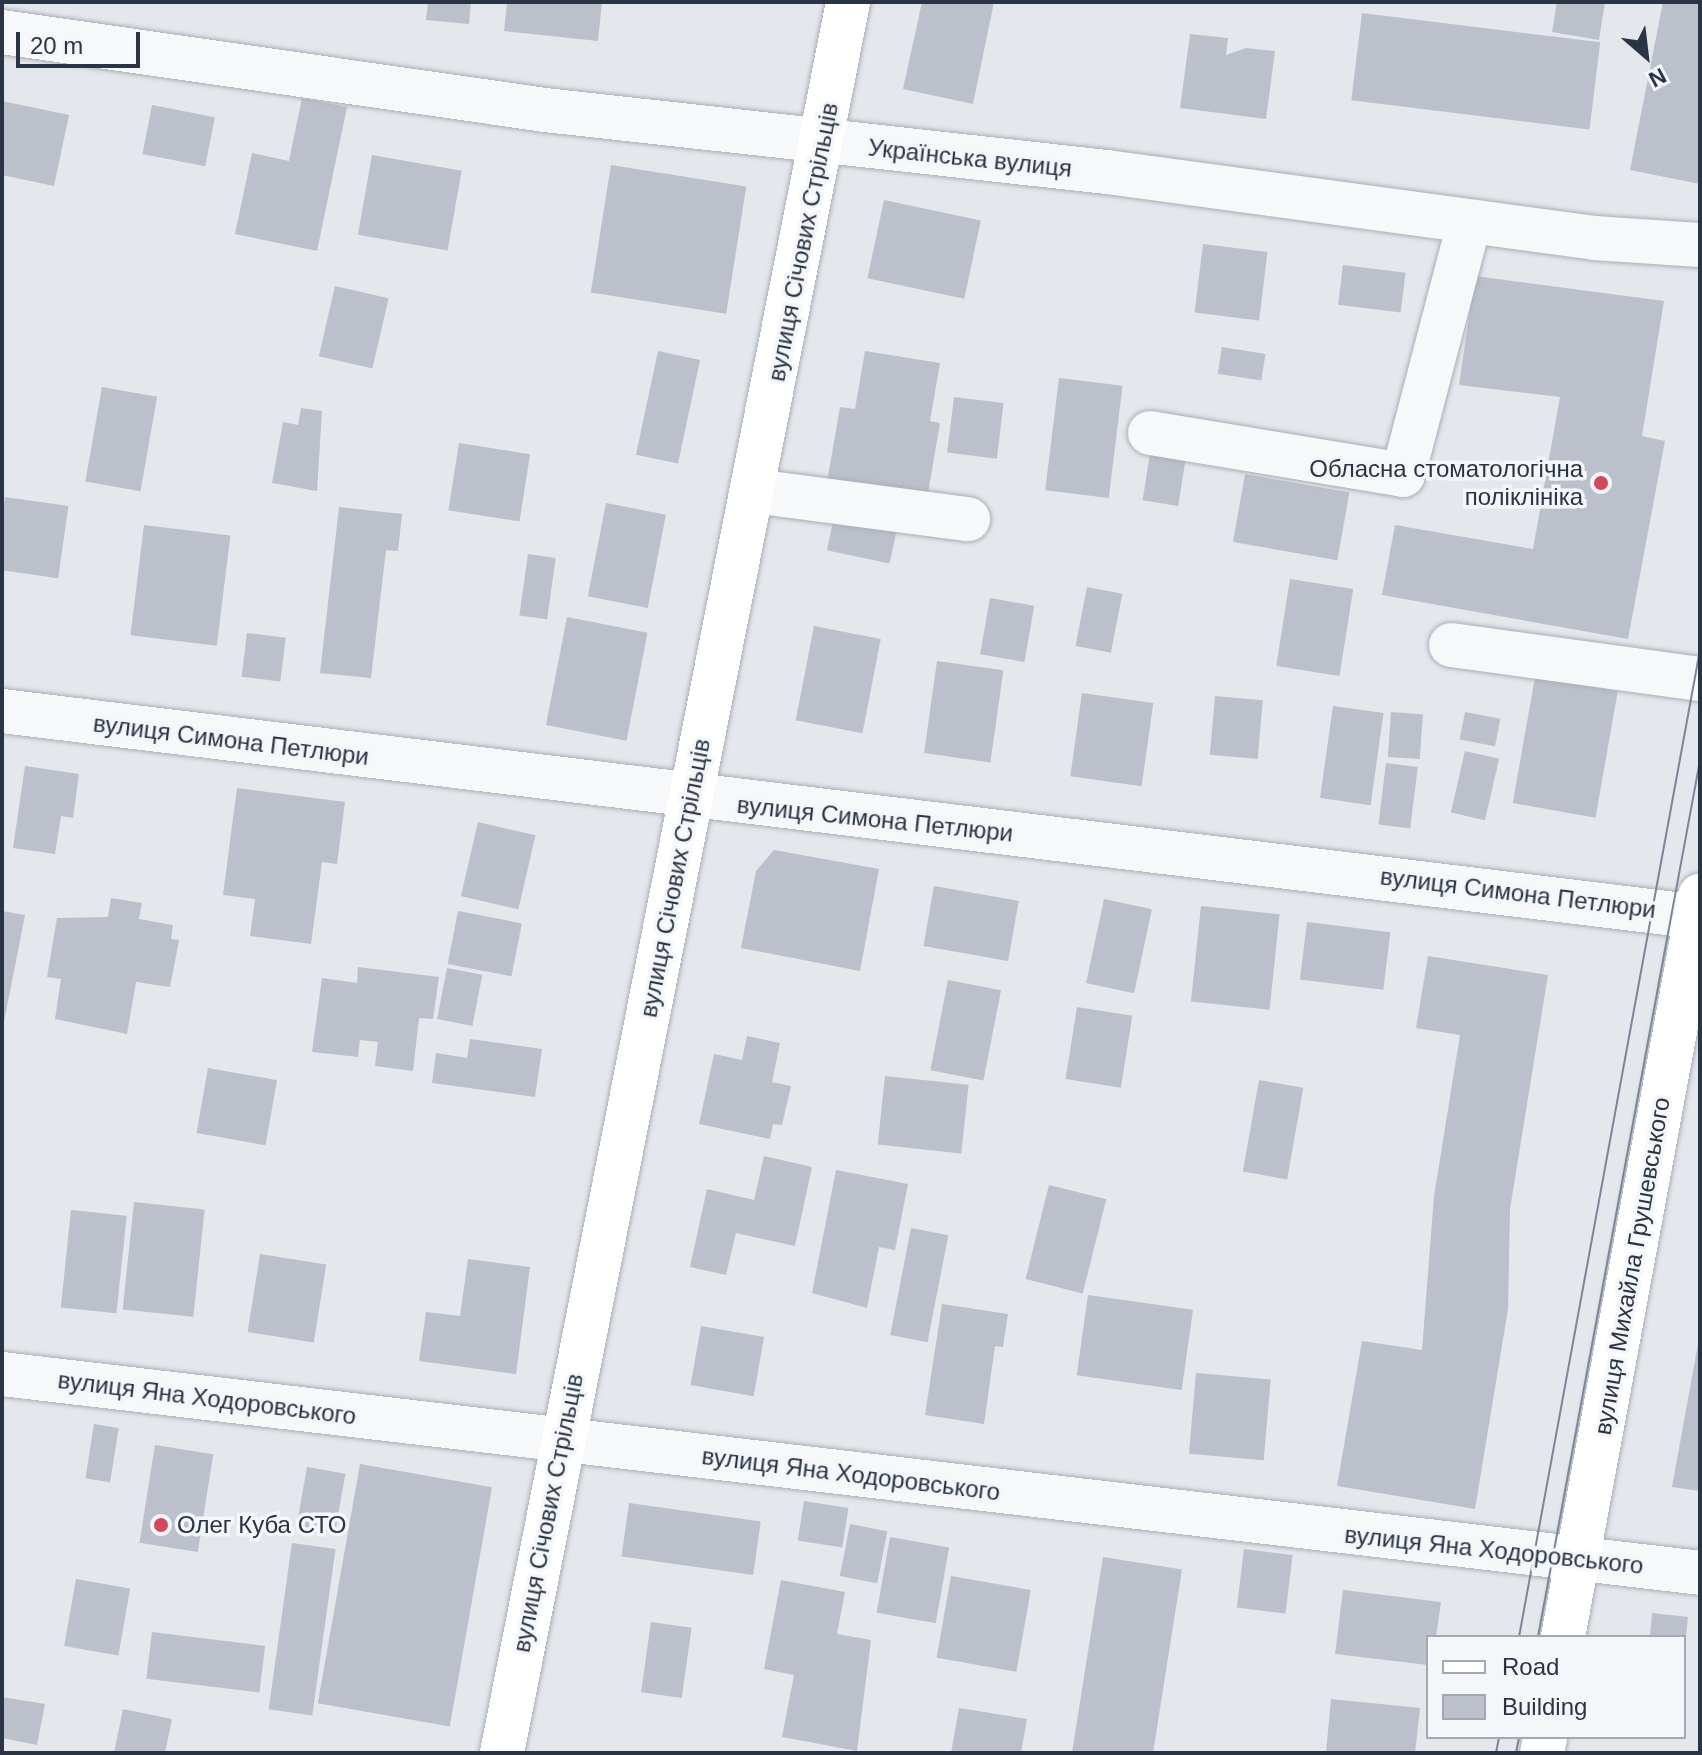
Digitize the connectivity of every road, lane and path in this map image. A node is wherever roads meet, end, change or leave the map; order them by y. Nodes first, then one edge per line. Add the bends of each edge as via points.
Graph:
1 (848, 2) edge
2 (2, 32) edge
3 (823, 143) junction
4 (1469, 223) junction
5 (1700, 245) edge
6 (1150, 433) dead end
7 (754, 491) junction
8 (968, 519) dead end
9 (1451, 645) dead end
10 (1700, 679) edge
11 (2, 711) edge
12 (691, 799) junction
13 (1699, 910) edge
14 (2, 1374) edge
15 (562, 1438) junction
16 (1578, 1561) junction
17 (1700, 1573) edge
18 (1563, 1635) edge
19 (502, 1753) edge

1 - 3 main road, вулиця Січових Стрільців
2 - 3 street, Українська вулиця
3 - 4 street, Українська вулиця via 1107,172
3 - 7 main road, вулиця Січових Стрільців
4 - 5 street, Українська вулиця
4 - 6 street via 1403,475
7 - 8 street
7 - 12 main road, вулиця Січових Стрільців
9 - 10 street
11 - 12 street, вулиця Симона Петлюри
12 - 13 street, вулиця Симона Петлюри
12 - 15 main road, вулиця Січових Стрільців
13 - 16 main road, вулиця Михайла Грушевського
14 - 15 street, вулиця Яна Ходоровського
15 - 16 street, вулиця Яна Ходоровського
15 - 19 main road, вулиця Січових Стрільців
16 - 17 street, вулиця Яна Ходоровського
16 - 18 main road, вулиця Михайла Грушевського

